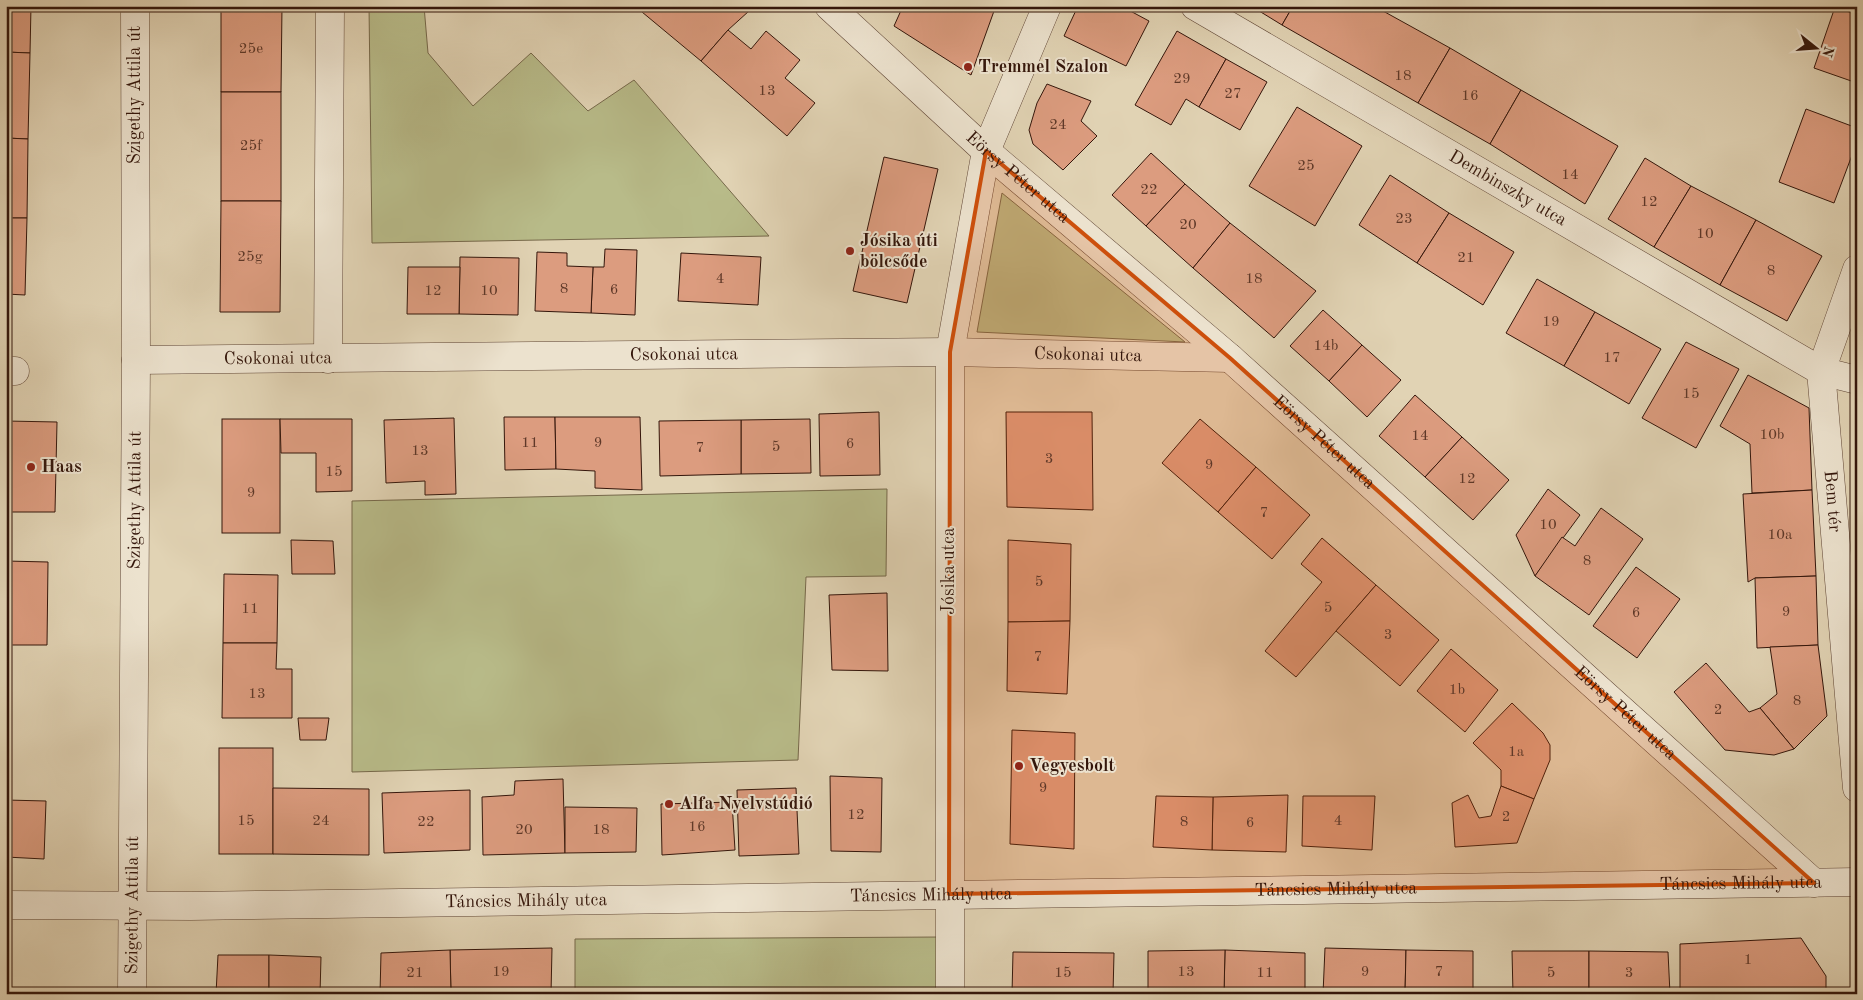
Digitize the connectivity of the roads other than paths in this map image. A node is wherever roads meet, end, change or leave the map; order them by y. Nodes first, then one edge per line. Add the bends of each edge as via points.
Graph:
1 (135, 6) edge
2 (330, 6) edge
3 (829, 6) edge
4 (1047, 6) edge
5 (1195, 6) edge
6 (986, 151) junction
7 (1857, 270) edge
8 (950, 352) junction
9 (1230, 358) junction
10 (328, 359) junction
11 (136, 360) junction
12 (1821, 371) junction
13 (1857, 380) edge
14 (1857, 788) edge
15 (1857, 882) edge
16 (1814, 883) junction
17 (950, 894) junction
18 (6, 905) edge
19 (134, 905) junction
20 (132, 994) edge
21 (950, 994) edge

1 - 11 street, Szigethy Attila út
2 - 10 street
3 - 6 street, Eörsy Péter utca
4 - 6 street, Jósika utca
5 - 12 street, Dembinszky utca
6 - 8 street, Jósika utca
6 - 9 street, Eörsy Péter utca
7 - 12 street
8 - 9 street, Csokonai utca
8 - 10 street, Csokonai utca
8 - 17 street, Jósika utca
9 - 16 street, Eörsy Péter utca
10 - 11 street, Csokonai utca
11 - 19 street, Szigethy Attila út
12 - 13 street
12 - 14 street, Bem tér
15 - 16 street, Táncsics Mihály utca
16 - 17 street, Táncsics Mihály utca
17 - 19 street, Táncsics Mihály utca
17 - 21 street, Jósika utca
18 - 19 street, Táncsics Mihály utca
19 - 20 street, Szigethy Attila út

